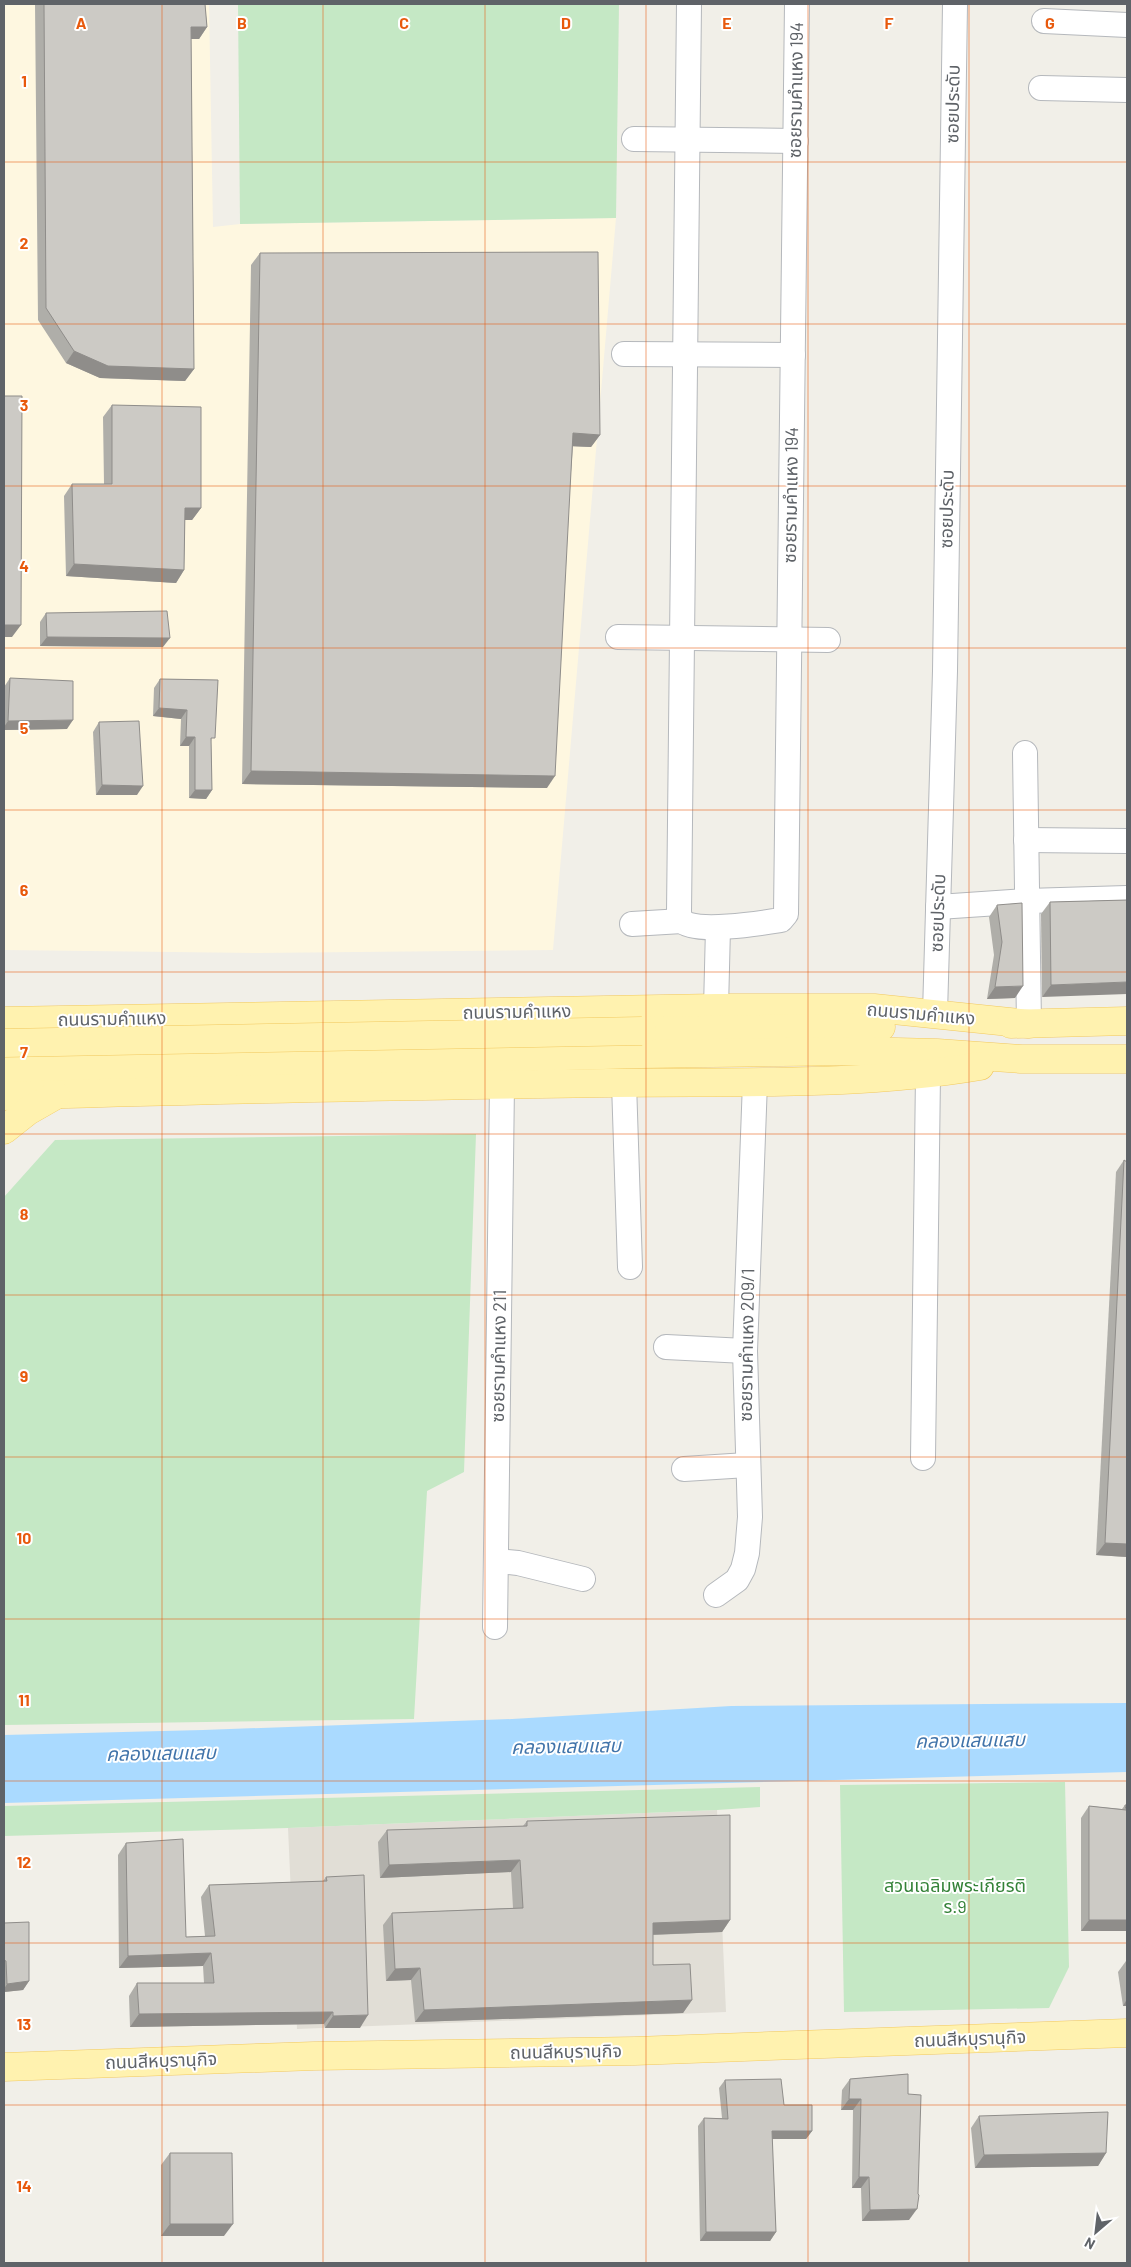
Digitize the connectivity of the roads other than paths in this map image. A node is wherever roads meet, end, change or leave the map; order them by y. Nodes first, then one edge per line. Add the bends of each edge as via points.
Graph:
1 (689, 4) edge
2 (798, 4) edge
3 (954, 4) edge
4 (1044, 21) dead end
5 (1127, 25) edge
6 (1041, 88) dead end
7 (1127, 90) edge
8 (634, 139) dead end
9 (688, 139) junction
10 (796, 141) junction
11 (685, 352) junction
12 (624, 354) dead end
13 (793, 355) junction
14 (618, 637) dead end
15 (682, 638) junction
16 (789, 639) junction
17 (828, 640) dead end
18 (1025, 752) dead end
19 (1026, 840) junction
20 (1127, 841) edge
21 (1127, 898) edge
22 (1027, 901) junction
23 (938, 907) junction
24 (682, 921) junction
25 (632, 924) dead end
26 (718, 928) junction
27 (4, 1004) edge
28 (716, 1008) junction
29 (935, 1013) junction
30 (32, 1020) junction
31 (89, 1020) junction
32 (4, 1021) edge
33 (1127, 1021) edge
34 (1028, 1024) junction
35 (4, 1043) edge
36 (642, 1043) junction
37 (4, 1049) edge
38 (1021, 1059) junction
39 (1127, 1059) edge
40 (4, 1071) edge
41 (928, 1075) junction
42 (4, 1079) edge
43 (755, 1082) junction
44 (624, 1083) junction
45 (502, 1084) junction
46 (85, 1093) junction
47 (58, 1094) junction
48 (4, 1096) edge
49 (4, 1130) edge
50 (630, 1267) dead end
51 (666, 1347) dead end
52 (744, 1351) junction
53 (923, 1458) dead end
54 (747, 1465) junction
55 (684, 1469) dead end
56 (498, 1561) junction
57 (583, 1579) dead end
58 (716, 1594) dead end
59 (495, 1627) dead end
60 (1127, 2033) edge
61 (4, 2066) edge

1 - 9 street
2 - 10 street, ซอยรามคำแหง 194
3 - 23 street, ซอยประดับ via 945,661
4 - 5 street
6 - 7 street
8 - 9 street
9 - 10 street
9 - 11 street
10 - 13 street, ซอยรามคำแหง 194
11 - 12 street
11 - 13 street
11 - 15 street
13 - 16 street, ซอยรามคำแหง 194
14 - 15 street
15 - 16 street
15 - 24 street via 678,913
16 - 17 street
16 - 26 street, ซอยรามคำแหง 194 via 786,914 781,920
18 - 19 street
19 - 20 street
19 - 22 street
21 - 22 street
22 - 23 street
22 - 34 street
23 - 29 street, ซอยประดับ
24 - 25 street, ซอยรามคำแหง 194
24 - 26 street, ซอยรามคำแหง 194
26 - 28 street
27 - 30 main road
28 - 29 main road, ถนนรามคำแหง via 874,1008
28 - 31 main road, ถนนรามคำแหง
29 - 34 main road, ถนนรามคำแหง
30 - 31 main road, ถนนรามคำแหง
30 - 32 main road, ถนนรามคำแหง
31 - 37 main road via 22,1040
33 - 34 main road, ถนนรามคำแหง
34 - 36 main road, ถนนรามคำแหง
35 - 36 main road, ถนนรามคำแหง, bridge
36 - 38 main road, ถนนรามคำแหง
36 - 40 main road, ถนนรามคำแหง
38 - 39 main road, ถนนรามคำแหง
38 - 41 main road, ถนนรามคำแหง
41 - 43 main road, ถนนรามคำแหง via 830,1082
41 - 53 street
42 - 46 main road
43 - 44 main road, ถนนรามคำแหง
43 - 52 street, ซอยรามคำแหง 209/1
44 - 45 main road, ถนนรามคำแหง
44 - 50 street
45 - 46 main road, ถนนรามคำแหง
45 - 56 street, ซอยรามคำแหง 211
46 - 47 main road, ถนนรามคำแหง
47 - 48 main road, ถนนรามคำแหง
47 - 49 main road
51 - 52 street
52 - 54 street, ซอยรามคำแหง 209/1
54 - 55 street
54 - 58 street, ซอยรามคำแหง 209/1 via 748,1553 737,1580
56 - 57 street
56 - 59 street, ซอยรามคำแหง 211
60 - 61 main road, ถนนสีหบุรานุกิจ via 644,2050

